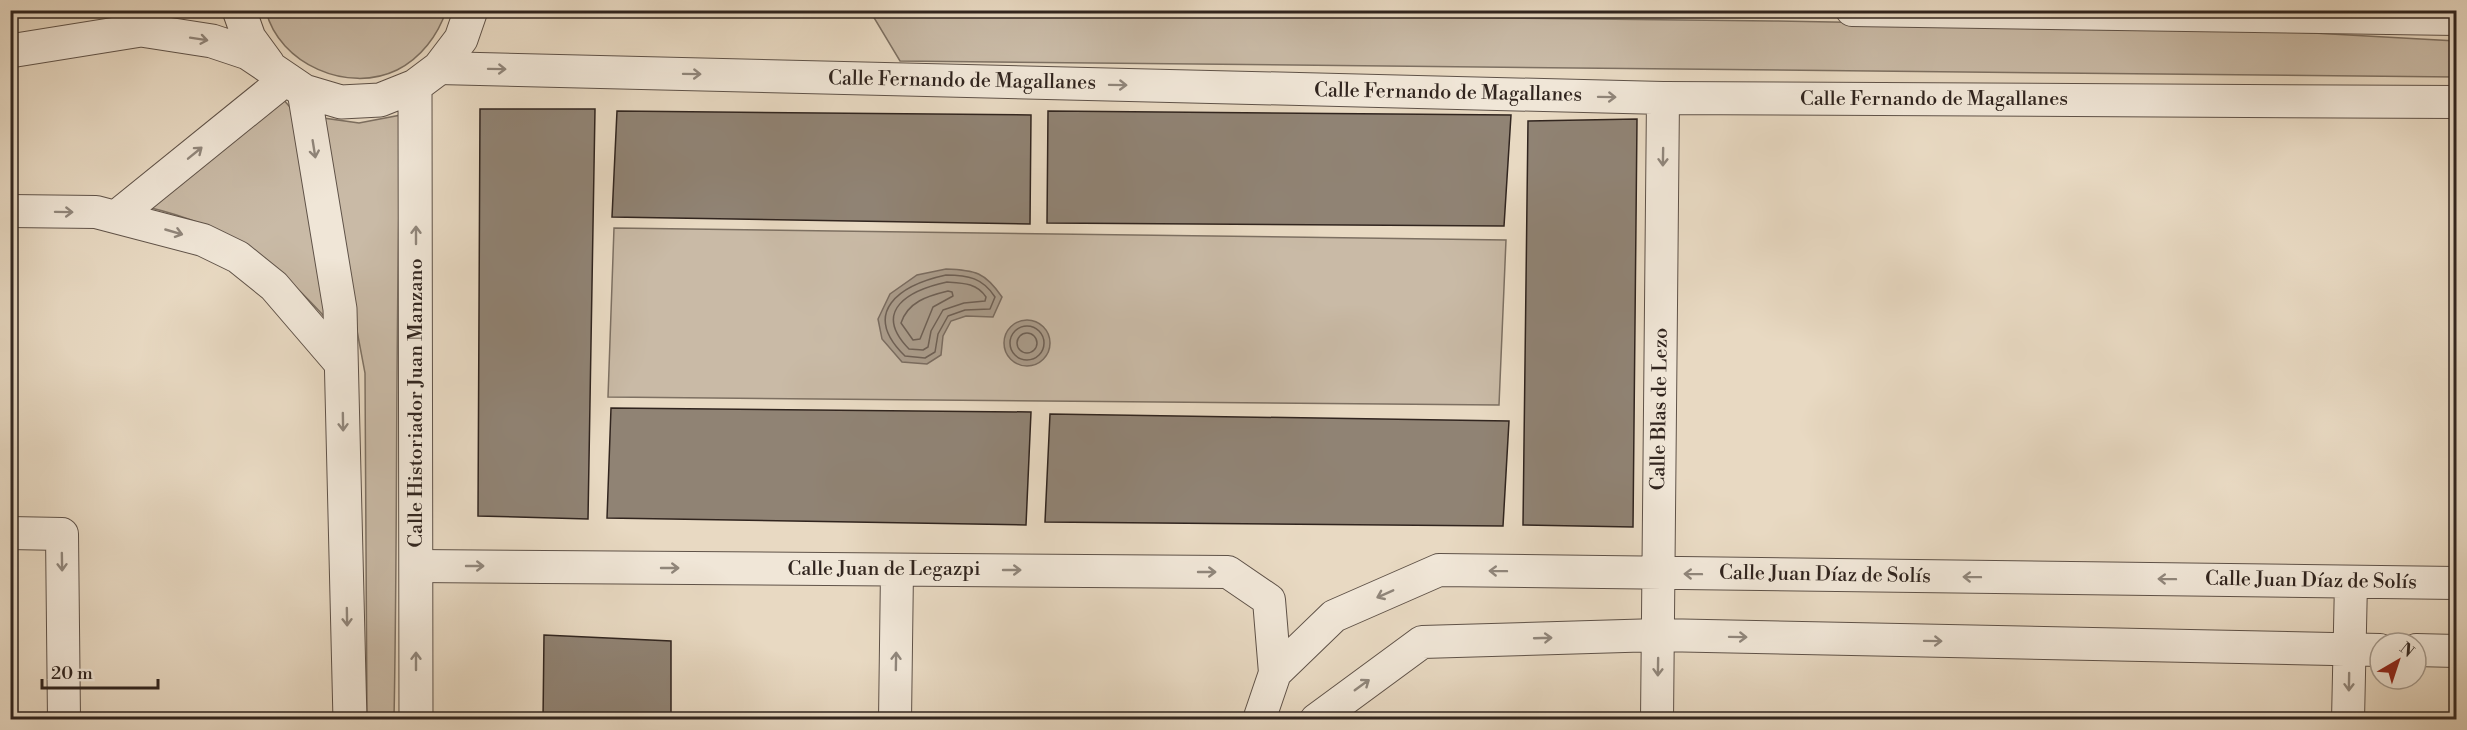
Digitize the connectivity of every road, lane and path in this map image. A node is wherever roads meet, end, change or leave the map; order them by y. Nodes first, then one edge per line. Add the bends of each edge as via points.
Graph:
1 (169, 10) edge
2 (239, 10) edge
3 (471, 10) edge
4 (1852, 10) edge
5 (2457, 19) edge
6 (141, 30) junction
7 (10, 51) edge
8 (427, 77) junction
9 (287, 80) junction
10 (1663, 98) junction
11 (2457, 102) edge
12 (10, 211) edge
13 (117, 216) junction
14 (341, 364) junction
15 (10, 533) edge
16 (417, 566) junction
17 (897, 570) junction
18 (1659, 573) junction
19 (2351, 582) junction
20 (2457, 583) edge
21 (1658, 635) junction
22 (2365, 650) edge
23 (2428, 650) edge
24 (2457, 651) edge
25 (1275, 674) junction
26 (64, 720) edge
27 (350, 720) edge
28 (416, 720) edge
29 (895, 720) edge
30 (1259, 720) edge
31 (1316, 720) edge
32 (1657, 720) edge
33 (2348, 720) edge

1 - 6 street
2 - 9 street via 249,38
3 - 8 street via 461,39
4 - 5 street
6 - 7 street
6 -> 9 street via 212,41 248,53
8 - 9 street via 380,100 341,102
8 -> 10 street, Calle Fernando de Magallanes
16 -> 8 street, Calle Historiador Juan Manzano
13 -> 9 street
9 -> 14 street via 340,309
10 - 11 street, Calle Fernando de Magallanes
10 -> 18 street, Calle Blas de Lezo
12 -> 13 street via 96,212
13 -> 14 street via 202,240 238,257 274,286
14 -> 27 street
15 -> 26 street via 62,534
16 -> 17 street, Calle Juan de Legazpi
28 -> 16 street, Calle Historiador Juan Manzano
17 -> 25 street, Calle Juan de Legazpi via 1228,572 1269,600
29 -> 17 street
19 -> 18 street, Calle Juan Díaz de Solís
18 - 21 street, Calle Blas de Lezo
18 -> 25 street, Calle Juan Díaz de Solís via 1439,570 1334,616
19 - 20 street, Calle Juan Díaz de Solís
19 - 22 street
21 -> 22 street
31 -> 21 street via 1422,642
21 -> 32 street, Calle Blas de Lezo
22 -> 33 street
23 - 24 street
25 - 30 street, Calle Juan Díaz de Solís

